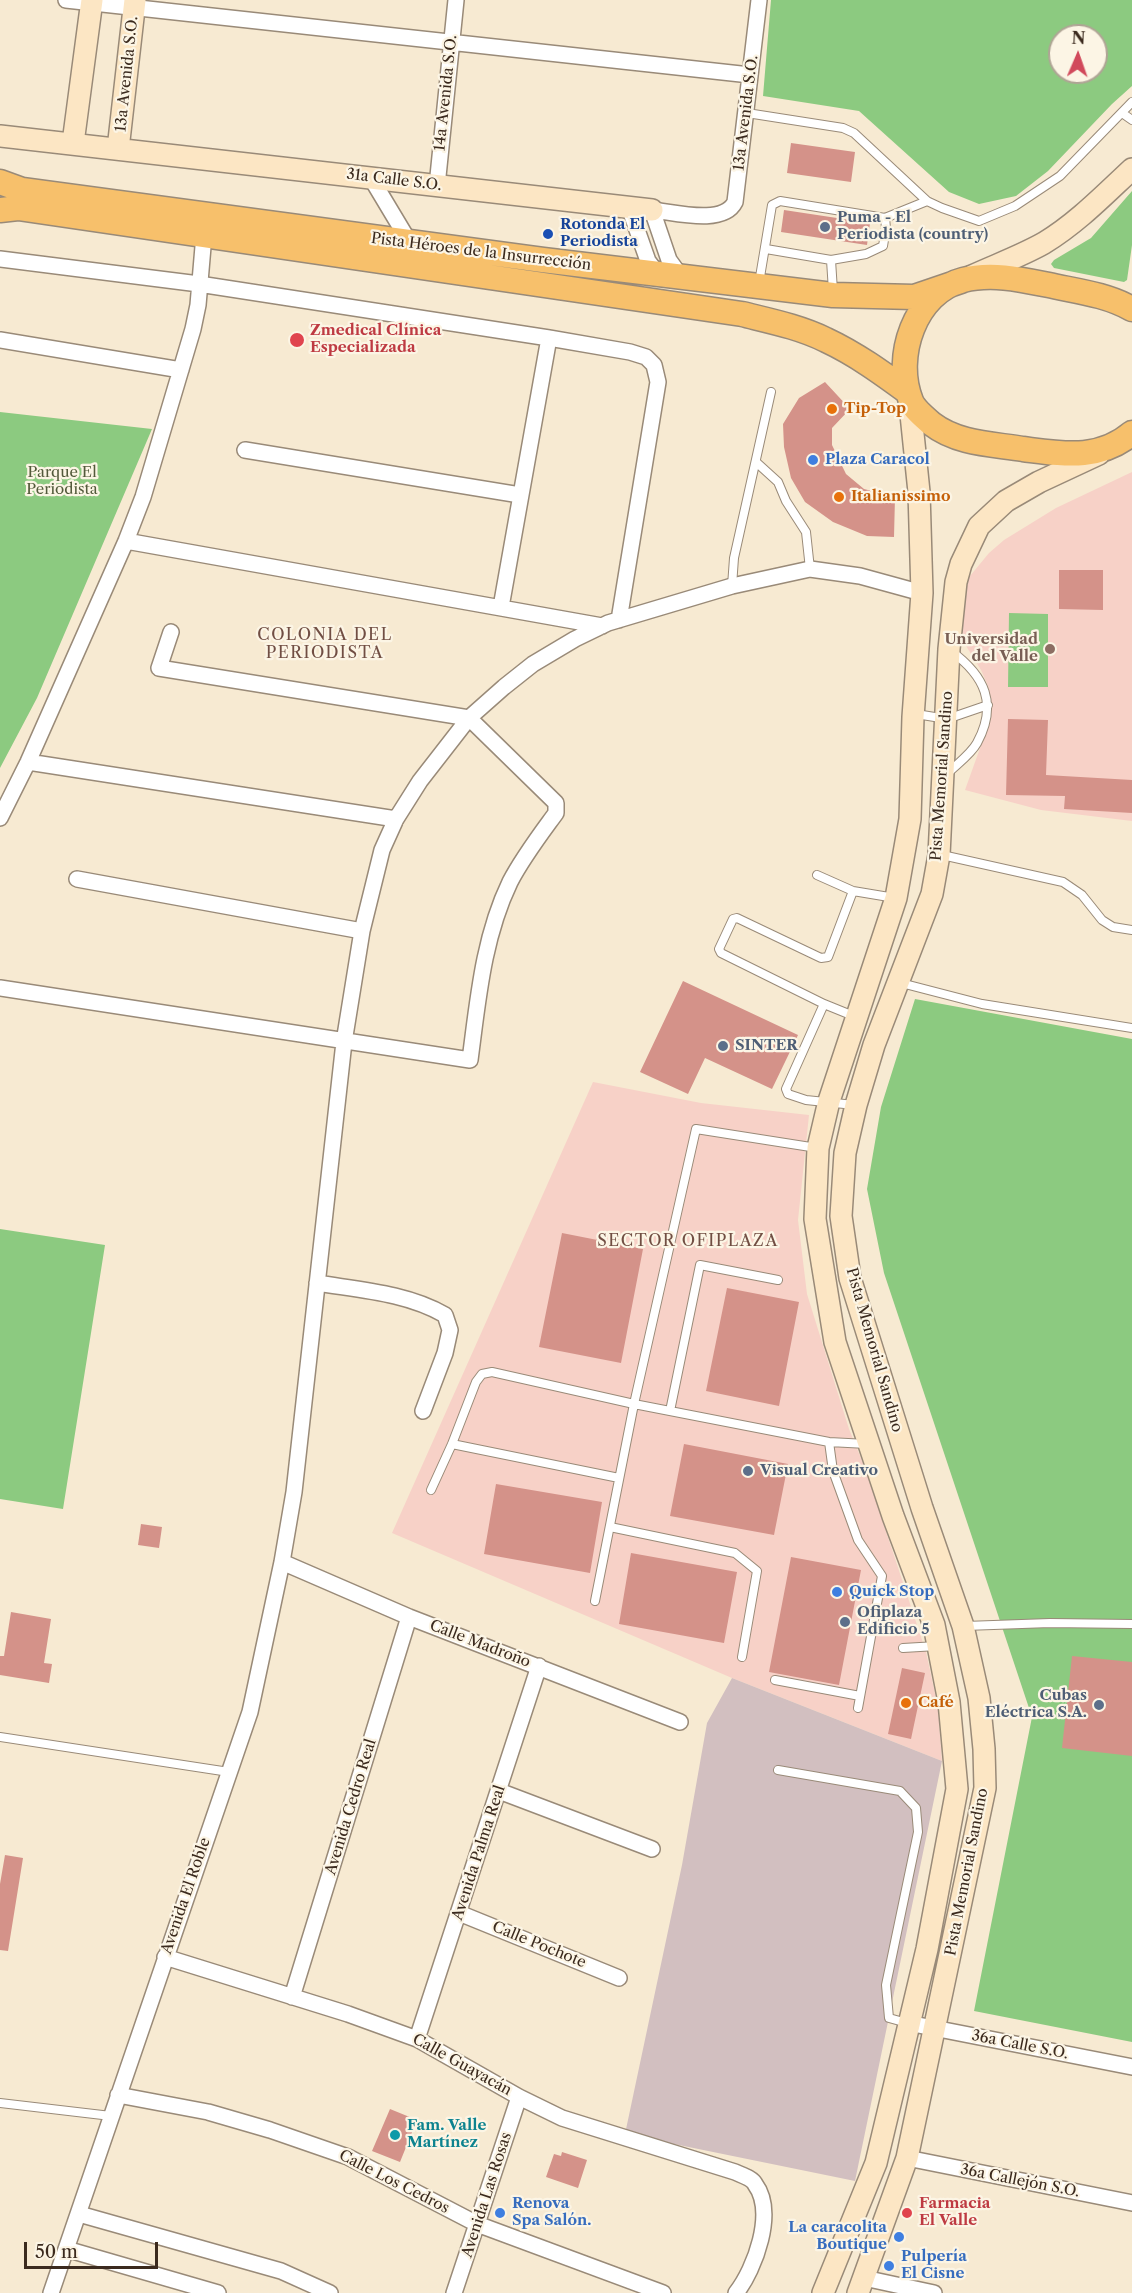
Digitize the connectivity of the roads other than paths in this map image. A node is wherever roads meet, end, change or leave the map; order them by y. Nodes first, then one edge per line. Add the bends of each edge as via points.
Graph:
1 (66, 0) edge
2 (456, 0) edge
3 (759, 0) edge
4 (92, 2) edge
5 (134, 4) edge
6 (451, 43) junction
7 (750, 75) junction
8 (1132, 102) edge
9 (747, 112) junction
10 (1122, 113) junction
11 (1132, 120) edge
12 (0, 136) edge
13 (73, 143) junction
14 (118, 148) junction
15 (1132, 169) edge
16 (371, 178) junction
17 (437, 186) junction
18 (7, 197) edge
19 (927, 201) junction
20 (629, 207) junction
21 (652, 210) junction
22 (716, 216) joint
23 (885, 218) junction
24 (204, 235) junction
25 (410, 243) junction
26 (766, 249) junction
27 (0, 260) edge
28 (831, 260) junction
29 (658, 274) junction
30 (682, 278) junction
31 (961, 280) junction
32 (199, 284) junction
33 (758, 286) junction
34 (833, 295) junction
35 (1132, 309) edge
36 (549, 338) junction
37 (0, 340) edge
38 (181, 370) junction
39 (771, 392) dead end
40 (908, 392) junction
41 (1128, 439) edge
42 (245, 450) dead end
43 (756, 462) junction
44 (520, 495) junction
45 (126, 541) junction
46 (810, 569) junction
47 (732, 586) junction
48 (922, 593) junction
49 (501, 607) junction
50 (567, 620) junction
51 (619, 620) junction
52 (602, 626) junction
53 (171, 632) dead end
54 (572, 640) junction
55 (949, 649) junction
56 (988, 705) junction
57 (914, 714) junction
58 (470, 718) junction
59 (947, 719) junction
60 (28, 762) junction
61 (942, 778) junction
62 (0, 818) edge
63 (396, 819) junction
64 (939, 855) junction
65 (817, 875) dead end
66 (77, 879) dead end
67 (853, 891) junction
68 (896, 898) junction
69 (1132, 930) edge
70 (362, 931) junction
71 (897, 982) junction
72 (0, 988) edge
73 (824, 1004) junction
74 (857, 1018) junction
75 (1132, 1028) edge
76 (344, 1042) junction
77 (829, 1101) junction
78 (856, 1105) junction
79 (818, 1148) junction
80 (778, 1280) dead end
81 (317, 1283) junction
82 (873, 1354) junction
83 (634, 1404) junction
84 (423, 1411) dead end
85 (670, 1411) junction
86 (829, 1442) junction
87 (452, 1444) junction
88 (871, 1445) junction
89 (619, 1478) junction
90 (431, 1490) dead end
91 (922, 1508) junction
92 (610, 1527) junction
93 (282, 1562) junction
94 (595, 1601) dead end
95 (409, 1617) junction
96 (1132, 1624) edge
97 (963, 1626) junction
98 (938, 1646) junction
99 (903, 1648) dead end
100 (742, 1657) dead end
101 (539, 1666) junction
102 (775, 1680) dead end
103 (860, 1696) junction
104 (858, 1708) dead end
105 (680, 1722) dead end
106 (0, 1737) edge
107 (778, 1770) dead end
108 (229, 1772) junction
109 (499, 1791) junction
110 (652, 1849) dead end
111 (459, 1913) junction
112 (165, 1957) junction
113 (619, 1978) dead end
114 (292, 1997) junction
115 (908, 2023) junction
116 (935, 2028) junction
117 (417, 2039) junction
118 (1132, 2067) edge
119 (118, 2095) junction
120 (519, 2097) junction
121 (0, 2103) edge
122 (111, 2116) junction
123 (907, 2158) junction
124 (1132, 2203) edge
125 (79, 2214) junction
126 (477, 2224) junction
127 (66, 2249) junction
128 (861, 2286) edge
129 (51, 2293) edge
130 (218, 2293) edge
131 (330, 2293) edge
132 (454, 2293) edge
133 (663, 2293) edge
134 (736, 2293) edge
135 (823, 2293) edge
136 (933, 2293) edge

1 - 4 street
2 - 6 street, 14a Avenida S.O.
3 - 7 street, 13a Avenida S.O.
4 - 5 street
4 - 13 main road
5 - 6 street
5 - 14 main road, 13a Avenida S.O.
6 - 7 street
6 - 17 street, 14a Avenida S.O.
7 - 9 street, 13a Avenida S.O.
8 - 10 lane
9 - 19 lane via 849,130
9 - 22 street, 13a Avenida S.O. via 735,202 728,212
10 - 11 lane
10 - 19 lane via 1060,176 1015,206 979,220
12 - 13 main road
13 - 14 main road, 31a Calle S.O.
14 - 16 main road, 31a Calle S.O.
15 - 31 main road via 1057,235
16 - 17 main road, 31a Calle S.O.
16 - 25 street
17 - 20 main road, 31a Calle S.O.
18 - 24 main road, Pista Héroes de la Insurrección
18 - 25 main road, Pista Héroes de la Insurrección
19 - 23 lane
20 - 21 main road, 31a Calle S.O.
20 - 29 street via 648,261
21 - 22 street, 31a Calle S.O.
21 - 30 street via 669,260
23 - 26 lane via 780,201 772,205
23 - 28 lane via 883,246 866,254
24 - 32 street
24 - 40 main road, Pista Héroes de la Insurrección via 742,314 824,339
25 - 29 main road, Pista Héroes de la Insurrección
26 - 28 lane
26 - 33 lane
27 - 32 street
28 - 34 lane
29 - 30 main road, Pista Héroes de la Insurrección
30 - 33 main road, Pista Héroes de la Insurrección
31 - 34 main road, Pista Héroes de la Insurrección via 914,297
31 - 35 main road via 1021,280 1105,297
31 - 40 main road via 936,295 914,323 906,352
32 - 36 street
32 - 38 street via 198,305
33 - 34 main road, Pista Héroes de la Insurrección
36 - 44 street
36 - 51 street via 646,357 657,372
37 - 38 street
38 - 45 street
39 - 43 lane
40 - 41 main road via 923,416 941,430 980,443 1071,454 1092,453
40 - 48 main road, Pista Memorial Sandino via 919,492
41 - 55 main road, Pista Memorial Sandino via 1023,491 979,526 956,582
42 - 44 street
43 - 46 lane via 778,482 806,532
43 - 47 lane via 734,558
44 - 49 street
45 - 49 street
45 - 60 street
46 - 47 street, Avenida El Roble
46 - 48 street via 860,576
47 - 51 street, Avenida El Roble
48 - 57 main road, Pista Memorial Sandino
49 - 50 street
50 - 52 street
50 - 54 street via 576,628
51 - 52 street, Avenida El Roble
52 - 54 street, Avenida El Roble
53 - 58 street via 159,668
54 - 58 street, Avenida El Roble via 533,664
55 - 56 lane via 974,672
55 - 59 main road, Pista Memorial Sandino
56 - 59 lane
56 - 61 lane via 976,745
57 - 59 lane
57 - 68 main road, Pista Memorial Sandino via 910,819
58 - 63 street, Avenida El Roble via 420,781
58 - 76 street via 558,806 518,867 500,905 487,948 470,1060
59 - 61 main road, Pista Memorial Sandino
60 - 62 street
60 - 63 street
61 - 64 main road, Pista Memorial Sandino
63 - 70 street, Avenida El Roble via 378,865
64 - 69 lane via 1063,882 1082,895 1102,920 1113,927
64 - 71 main road, Pista Memorial Sandino via 932,894
65 - 67 lane
66 - 70 street
67 - 68 lane
67 - 73 lane via 828,957 821,958 737,918 719,949
68 - 74 main road, Pista Memorial Sandino
70 - 76 street, Avenida El Roble
71 - 75 lane via 982,1004
71 - 78 main road, Pista Memorial Sandino
72 - 76 street
73 - 74 lane
73 - 77 lane via 786,1089 788,1094 806,1100
74 - 77 main road, Pista Memorial Sandino
76 - 81 street, Avenida El Roble
77 - 78 lane
77 - 79 main road, Pista Memorial Sandino
78 - 82 main road, Pista Memorial Sandino via 845,1153 841,1216 850,1278
79 - 83 lane via 696,1129
79 - 88 main road, Pista Memorial Sandino via 815,1219 835,1342
80 - 85 lane via 700,1265
81 - 84 street via 393,1296 445,1314 450,1330 445,1353
81 - 93 street, Avenida El Roble via 294,1492
82 - 88 main road via 871,1377 881,1421
82 - 91 main road, Pista Memorial Sandino
83 - 85 lane
83 - 87 lane via 492,1372 482,1374
83 - 89 lane
85 - 86 lane
86 - 88 lane
86 - 103 lane via 833,1471 858,1540 882,1576
87 - 89 lane
87 - 90 lane
88 - 91 main road via 893,1453 910,1498
88 - 98 main road, Pista Memorial Sandino
89 - 92 lane
91 - 97 main road, Pista Memorial Sandino
92 - 94 lane
92 - 100 lane via 735,1553 757,1571
93 - 95 street, Calle Madroño
93 - 108 street, Avenida El Roble via 250,1712
95 - 101 street, Calle Madroño
95 - 114 street, Avenida Cedro Real
96 - 97 lane
97 - 116 main road, Pista Memorial Sandino via 979,1698 985,1788
98 - 99 lane
98 - 115 main road, Pista Memorial Sandino via 949,1702 957,1789 927,1949
101 - 105 street, Calle Madroño
101 - 109 street, Avenida Palma Real
102 - 103 lane
103 - 104 lane
106 - 108 lane
107 - 115 lane via 900,1791 916,1808 918,1832 886,1985 889,2018
108 - 112 street, Avenida El Roble
109 - 110 street
109 - 111 street, Avenida Palma Real
111 - 113 street, Calle Pochote
111 - 117 street, Avenida Palma Real
112 - 114 street, Calle Guayacán
112 - 119 street, Avenida El Roble
114 - 117 street, Calle Guayacán
115 - 116 street, 36a Calle S.O.
115 - 135 main road, Pista Memorial Sandino via 876,2163
116 - 118 street, 36a Calle S.O.
116 - 123 main road, Pista Memorial Sandino
117 - 120 street, Calle Guayacán
119 - 122 street, Avenida El Roble
119 - 126 street, Calle Los Cedros via 208,2112 348,2157
120 - 126 street, Avenida Las Rosas
120 - 134 street, Calle Guayacán via 562,2118 735,2172 755,2182 764,2203 760,2246
121 - 122 lane
122 - 125 street, Avenida El Roble
123 - 124 street, 36a Callejón S.O.
123 - 128 main road, Pista Memorial Sandino
125 - 127 street, Avenida El Roble
125 - 131 street via 281,2271
126 - 132 street, Avenida Las Rosas
126 - 133 street, Calle Los Cedros
127 - 129 street, Avenida El Roble
127 - 130 street
128 - 136 street

